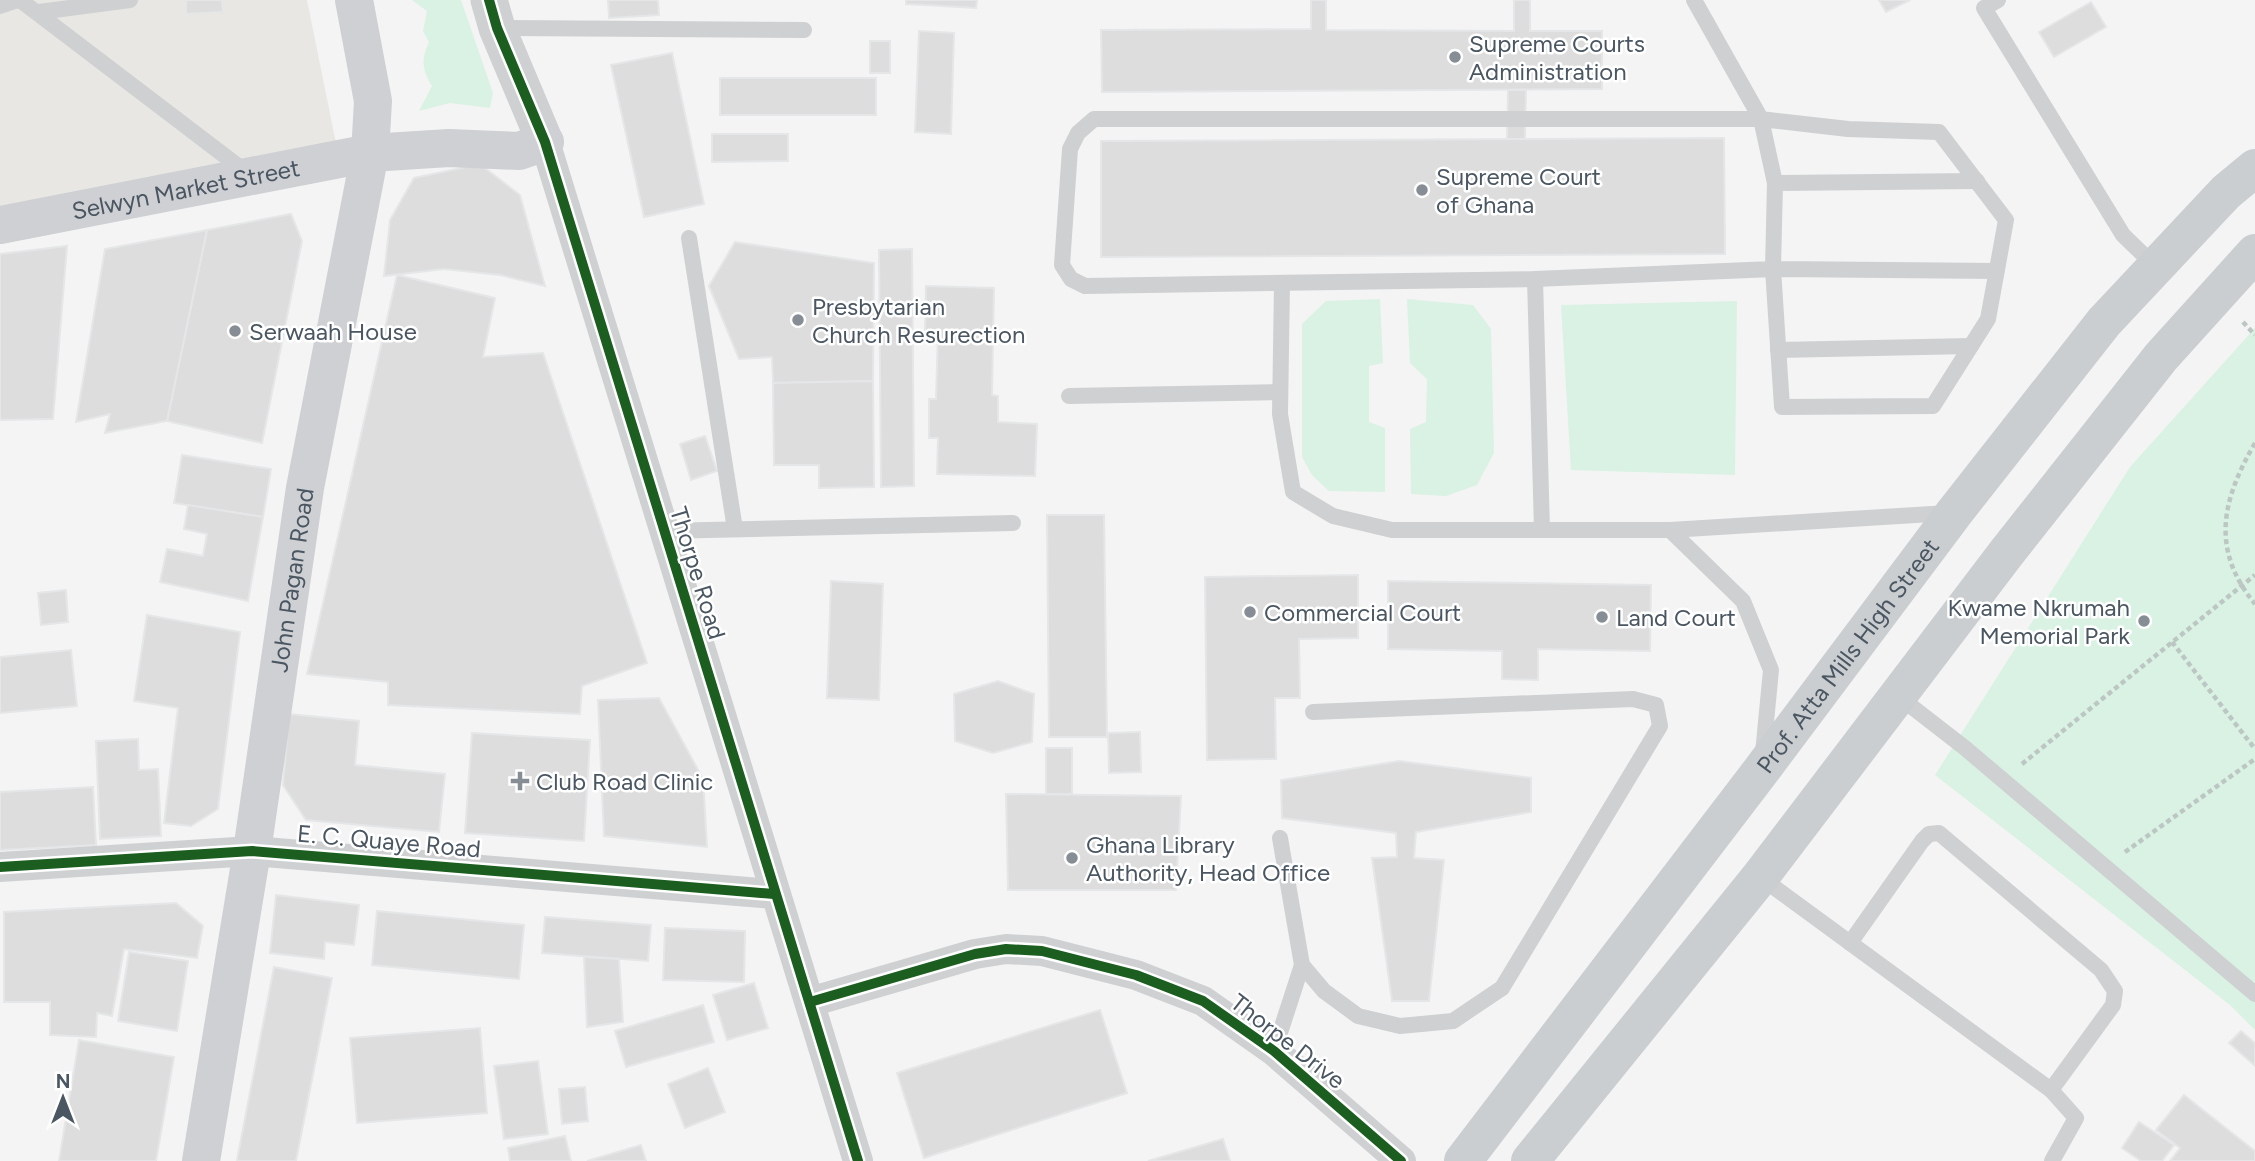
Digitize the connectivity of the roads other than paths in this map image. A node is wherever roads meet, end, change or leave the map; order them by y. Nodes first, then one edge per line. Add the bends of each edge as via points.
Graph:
1 (19, 0) edge
2 (130, 0) edge
3 (354, 0) edge
4 (1694, 0) edge
5 (1998, 0) edge
6 (0, 6) edge
7 (40, 12) junction
8 (493, 14) edge
9 (804, 30) dead end
10 (1761, 119) junction
11 (545, 142) junction
12 (370, 153) junction
13 (2255, 169) edge
14 (251, 176) junction
15 (1977, 181) junction
16 (1776, 183) junction
17 (0, 225) edge
18 (689, 238) dead end
19 (2255, 253) edge
20 (2154, 265) junction
21 (1773, 269) junction
22 (1997, 271) junction
23 (1535, 279) junction
24 (1282, 284) junction
25 (1971, 346) junction
26 (1778, 350) junction
27 (1280, 392) junction
28 (1069, 396) dead end
29 (1954, 513) junction
30 (1013, 523) dead end
31 (735, 529) junction
32 (1542, 530) junction
33 (1670, 530) junction
34 (663, 531) junction
35 (1898, 696) junction
36 (1313, 712) dead end
37 (1760, 772) junction
38 (1280, 838) dead end
39 (252, 852) junction
40 (0, 867) edge
41 (1760, 877) junction
42 (774, 894) junction
43 (1850, 943) junction
44 (1301, 965) junction
45 (2255, 994) edge
46 (810, 1002) junction
47 (1274, 1051) junction
48 (2051, 1090) junction
49 (201, 1161) edge
50 (858, 1161) edge
51 (1401, 1161) edge
52 (1463, 1161) edge
53 (1530, 1161) edge
54 (2052, 1161) edge

1 - 6 lane
1 - 7 lane
2 - 7 lane
3 - 12 main road, John Pagan Road via 373,101
4 - 10 lane
5 - 20 lane via 1984,8 2123,235
7 - 14 lane
8 - 9 lane
8 - 11 street, Thorpe Road
10 - 15 lane via 1848,129 1939,132
10 - 16 lane
10 - 24 lane via 1094,119 1078,133 1070,149 1062,265 1071,279 1084,286
11 - 12 main road, Selwyn Market Street via 519,151 449,148
11 - 34 street, Thorpe Road
12 - 14 main road, Selwyn Market Street
12 - 39 main road, John Pagan Road via 304,488
13 - 20 main road, Prof. Atta Mills High Street
14 - 17 main road, Selwyn Market Street
15 - 16 lane
15 - 22 lane via 2006,220
16 - 21 lane
18 - 31 lane
19 - 35 main road via 2161,357
20 - 29 main road, Prof. Atta Mills High Street
21 - 22 lane
21 - 23 lane
21 - 26 lane
22 - 25 lane via 1988,319
23 - 24 lane
23 - 32 lane
24 - 27 lane
25 - 26 lane
25 - 26 lane via 1933,406 1782,407
27 - 28 lane
27 - 32 lane via 1293,492 1333,516 1392,530
29 - 33 lane
29 - 37 main road, Prof. Atta Mills High Street
30 - 31 lane
31 - 34 lane
32 - 33 lane
33 - 37 lane via 1743,601 1771,670
34 - 42 street, Thorpe Road
35 - 41 main road
35 - 45 lane
36 - 44 lane via 1633,699 1656,705 1660,726 1502,988 1453,1021 1401,1026 1358,1016 1324,991
37 - 52 main road, Prof. Atta Mills High Street
38 - 44 lane
39 - 40 street, E. C. Quaye Road
39 - 42 street, E. C. Quaye Road
39 - 49 main road, John Pagan Road
41 - 43 lane
41 - 53 main road
42 - 46 street, Thorpe Road
43 - 48 lane
43 - 48 lane via 1922,841 1939,833 2101,970 2115,991 2113,1004
44 - 47 lane
46 - 47 street, Thorpe Drive via 975,954 1006,949 1042,951 1136,975 1203,1001
46 - 50 street, Thorpe Road
47 - 51 street, Thorpe Drive
48 - 54 lane via 2076,1118

